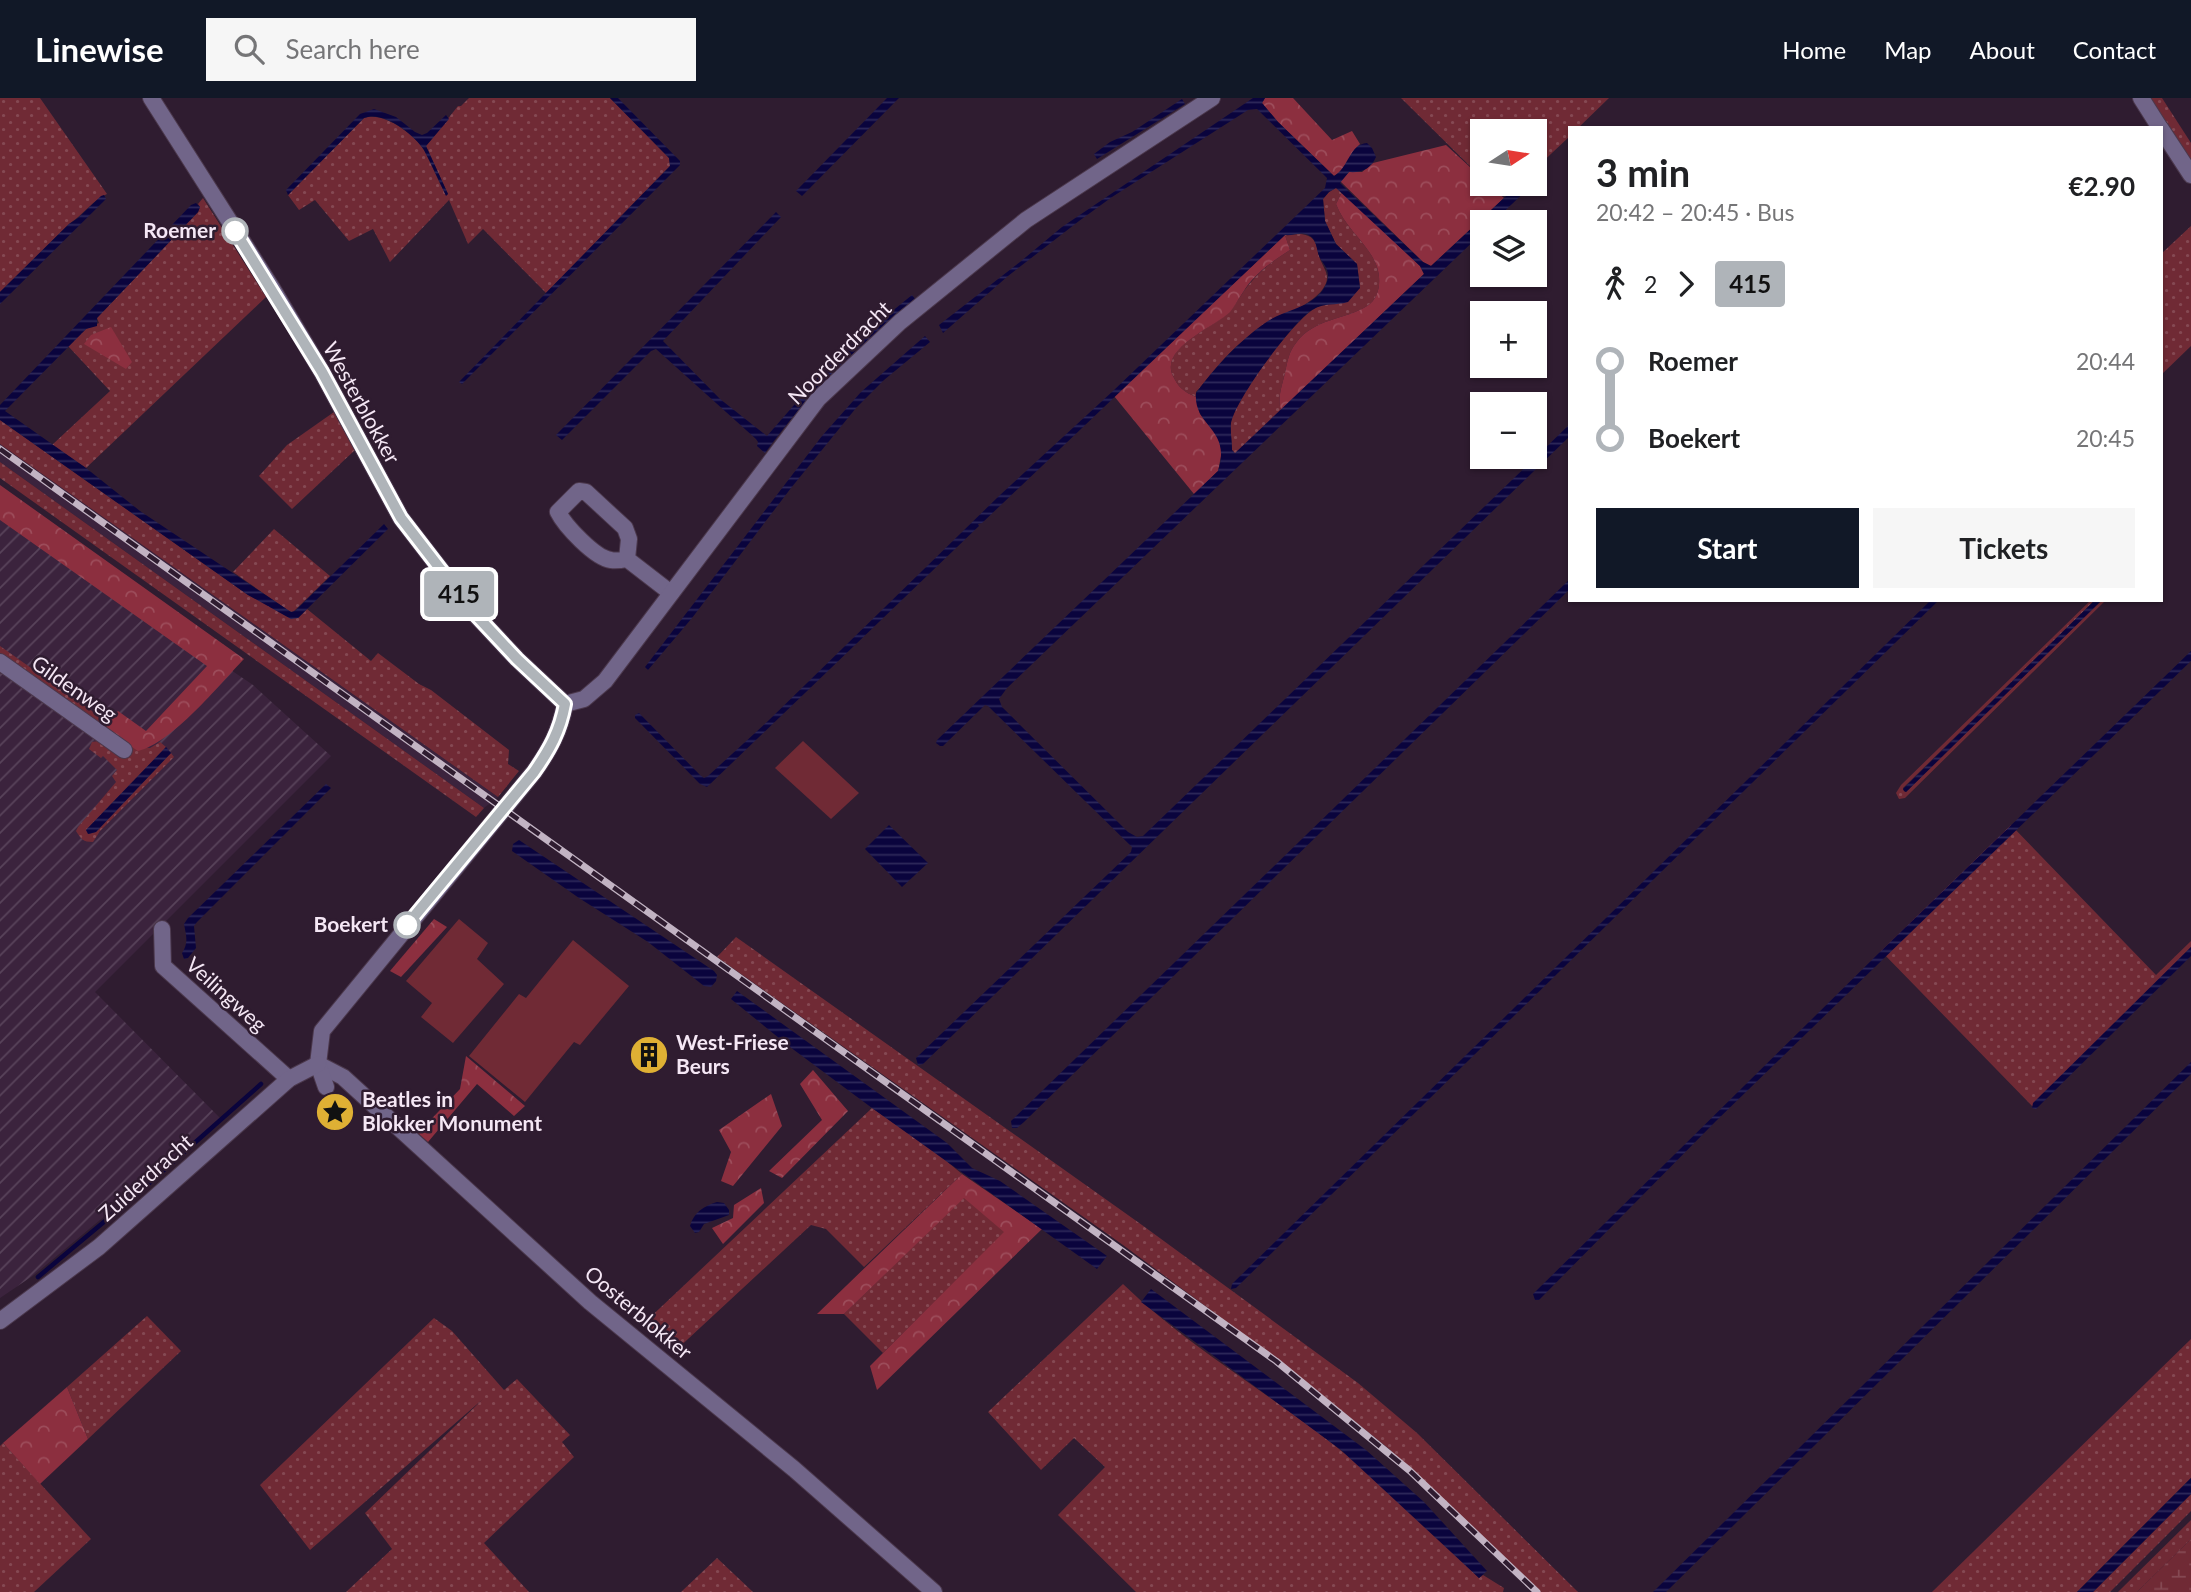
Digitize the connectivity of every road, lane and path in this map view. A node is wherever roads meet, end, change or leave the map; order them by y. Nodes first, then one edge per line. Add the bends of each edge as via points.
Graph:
1 (151, 98) edge
2 (1212, 98) edge
3 (2141, 98) edge
4 (2159, 126) edge
5 (2163, 132) edge
6 (2191, 175) edge
7 (627, 559) junction
8 (671, 593) junction
9 (0, 662) edge
10 (565, 704) junction
11 (124, 750) dead end
12 (162, 929) dead end
13 (318, 1064) junction
14 (289, 1079) junction
15 (326, 1087) dead end
16 (0, 1321) edge
17 (933, 1592) edge

1 - 10 street, Westerblokker via 278,298 401,518 475,614
2 - 8 street, Noorderdracht via 1026,220 900,322 818,399
3 - 4 street
5 - 6 street
7 - 7 street via 625,528 586,492 579,491 558,513 563,524 601,557
7 - 8 street
8 - 10 street, Noorderdracht via 595,691
9 - 11 street, Gildenweg
10 - 13 street via 553,744 534,772 322,1031
12 - 14 street, Veilingweg via 163,967
13 - 14 street, Zuiderdracht
13 - 15 street
13 - 17 street, Oosterblokker via 343,1077 580,1293 794,1469
14 - 16 street, Zuiderdracht via 99,1247

